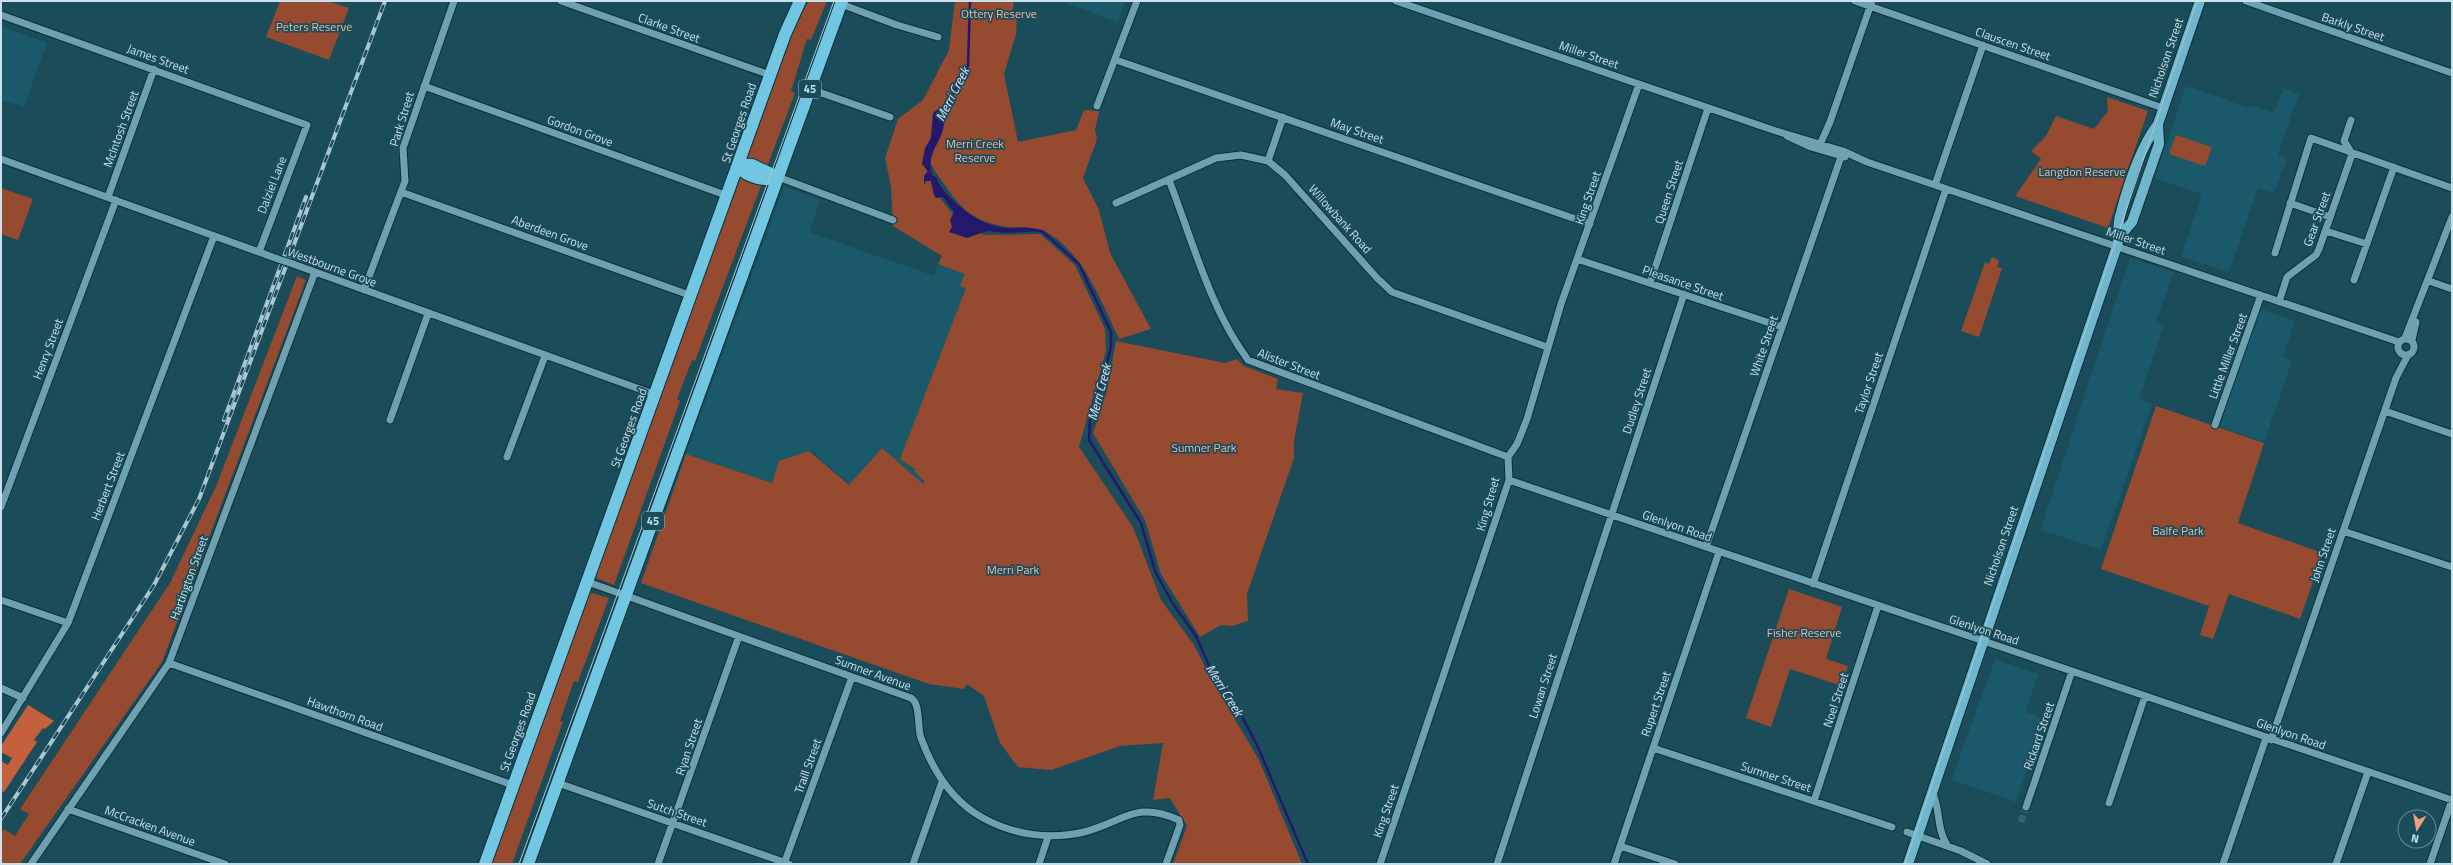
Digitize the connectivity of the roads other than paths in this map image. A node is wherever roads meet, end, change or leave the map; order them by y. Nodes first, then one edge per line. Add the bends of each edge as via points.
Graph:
1 (454, 1) edge
2 (561, 1) edge
3 (800, 1) edge
4 (1137, 1) edge
5 (1396, 1) edge
6 (1855, 1) edge
7 (2200, 1) edge
8 (2246, 1) edge
9 (842, 3) edge
10 (1871, 4) edge
11 (1, 15) edge
12 (938, 37) dead end
13 (1983, 45) junction
14 (1116, 60) junction
15 (154, 69) junction
16 (2452, 73) edge
17 (770, 75) junction
18 (1638, 84) junction
19 (424, 86) junction
20 (810, 89) junction
21 (1097, 106) dead end
22 (1708, 108) junction
23 (2164, 108) junction
24 (890, 117) dead end
25 (1283, 117) junction
26 (2351, 120) dead end
27 (307, 125) joint
28 (1822, 147) junction
29 (1842, 154) junction
30 (2352, 154) junction
31 (1, 159) edge
32 (1268, 161) junction
33 (739, 166) junction
34 (2394, 167) junction
35 (778, 177) junction
36 (1169, 180) junction
37 (1936, 185) junction
38 (2452, 188) edge
39 (1946, 189) junction
40 (401, 192) junction
41 (728, 196) junction
42 (108, 197) junction
43 (116, 200) junction
44 (1116, 203) dead end
45 (2290, 203) junction
46 (2330, 217) junction
47 (2452, 217) edge
48 (893, 220) dead end
49 (1590, 224) junction
50 (2326, 230) junction
51 (214, 236) junction
52 (2118, 241) junction
53 (2367, 244) junction
54 (259, 252) junction
55 (2275, 252) dead end
56 (1577, 259) junction
57 (315, 272) junction
58 (2354, 280) dead end
59 (2429, 281) junction
60 (1650, 283) junction
61 (2452, 289) edge
62 (364, 290) junction
63 (1684, 294) junction
64 (2261, 295) junction
65 (692, 296) junction
66 (2279, 302) junction
67 (428, 314) junction
68 (1782, 328) junction
69 (2405, 340) junction
70 (1547, 347) junction
71 (2400, 353) junction
72 (2408, 355) junction
73 (545, 356) junction
74 (2396, 378) junction
75 (656, 395) junction
76 (2385, 411) junction
77 (390, 420) dead end
78 (2215, 425) dead end
79 (2452, 434) edge
80 (507, 457) dead end
81 (1508, 457) junction
82 (1509, 480) junction
83 (1, 507) edge
84 (1611, 515) junction
85 (2343, 532) junction
86 (1706, 548) junction
87 (1719, 552) junction
88 (2452, 567) edge
89 (588, 582) junction
90 (1813, 584) junction
91 (626, 596) junction
92 (1, 600) edge
93 (1878, 606) junction
94 (68, 623) junction
95 (739, 636) junction
96 (1983, 640) junction
97 (169, 663) junction
98 (2072, 671) junction
99 (852, 676) junction
100 (1, 688) edge
101 (2145, 696) junction
102 (23, 698) junction
103 (1, 733) edge
104 (2269, 739) junction
105 (1653, 748) junction
106 (2368, 772) junction
107 (942, 782) junction
108 (558, 783) junction
109 (513, 786) junction
110 (1932, 791) junction
111 (2452, 800) edge
112 (1814, 801) junction
113 (2109, 803) dead end
114 (2026, 807) tunnel mouth
115 (68, 809) junction
116 (674, 823) junction
117 (1892, 827) dead end
118 (1912, 834) junction
119 (1048, 837) junction
120 (1947, 845) junction
121 (1620, 846) junction
122 (31, 864) edge
123 (225, 864) edge
124 (485, 864) edge
125 (528, 864) edge
126 (658, 864) edge
127 (786, 864) edge
128 (913, 864) edge
129 (1039, 864) edge
130 (1166, 864) edge
131 (1380, 864) edge
132 (1497, 864) edge
133 (1614, 864) edge
134 (1675, 864) edge
135 (1908, 864) edge
136 (1986, 864) edge
137 (2223, 864) edge
138 (2336, 864) edge
139 (2430, 864) edge

1 - 19 street, Park Street
2 - 17 street, Clarke Street
3 - 17 highway, St Georges Road
4 - 14 street
5 - 18 street, Miller Street
6 - 10 street, Clauscen Street
7 - 23 main road, Nicholson Street
8 - 16 street, Barkly Street
9 - 12 street via 897,25
9 - 20 highway, 45
10 - 13 street, Clauscen Street
10 - 28 street
11 - 15 street, James Street
13 - 23 street, Clauscen Street
13 - 37 street
14 - 21 street
14 - 25 street, May Street
15 - 27 street, James Street
15 - 42 street, McIntosh Street
17 - 33 highway, St Georges Road
18 - 22 street, Miller Street
18 - 49 street, King Street
19 - 40 street, Park Street via 402,148 406,171
19 - 41 street, Gordon Grove
20 - 24 street
20 - 35 highway, 45
22 - 28 street, Miller Street
22 - 60 street, Queen Street
23 - 52 main road, Nicholson Street via 2158,124 2146,140 2120,217
25 - 32 street
25 - 49 street, May Street
26 - 30 street via 2344,141
27 - 54 street, Dalziel Lane
28 - 29 street, Miller Street
29 - 37 street, Miller Street
29 - 68 street, White Street
30 - 34 street
30 - 45 street via 2311,138
30 - 46 street, Gear Street
31 - 42 street, Westbourne Grove
32 - 36 street, Willowbank Road via 1241,155 1216,158
32 - 70 street, Willowbank Road via 1285,175 1392,292
33 - 35 highway via 752,165
33 - 41 highway, St Georges Road
34 - 38 street
34 - 53 street
35 - 48 street
35 - 91 highway, 45
36 - 44 street, Willowbank Road
36 - 81 street, Alister Street via 1220,315 1248,360
37 - 39 street, Miller Street
39 - 52 street, Miller Street
39 - 90 street, Taylor Street
40 - 62 street, Park Street
40 - 65 street, Aberdeen Grove
41 - 65 highway, St Georges Road
42 - 43 street, Westbourne Grove
43 - 51 street, Westbourne Grove
43 - 83 street, Henry Street
45 - 46 street
45 - 55 street
46 - 50 street, Gear Street
47 - 59 street
49 - 56 street, King Street
50 - 53 street
50 - 66 street, Gear Street via 2316,255 2287,277
51 - 54 street, Westbourne Grove
51 - 94 street, Herbert Street
52 - 64 street, Miller Street
52 - 96 main road, Nicholson Street
53 - 58 street
54 - 57 street, Westbourne Grove, bridge
56 - 60 street, Pleasance Street
56 - 70 street, King Street
57 - 62 street, Westbourne Grove
57 - 97 street, Hartington Street
59 - 61 street
59 - 69 street
60 - 63 street, Pleasance Street
62 - 67 street, Westbourne Grove
63 - 68 street, Pleasance Street
63 - 84 street, Dudley Street
64 - 66 street, Miller Street
64 - 78 street, Little Miller Street
65 - 75 highway, St Georges Road
66 - 69 street, Miller Street
67 - 73 street, Westbourne Grove
67 - 77 street
68 - 86 street, White Street
69 - 71 street, John Street via 2398,348
69 - 72 street, John Street via 2414,348
70 - 81 street, King Street via 1526,419 1517,444
71 - 72 street
71 - 74 street, John Street
72 - 74 street, John Street
73 - 75 street, Westbourne Grove
73 - 80 street
74 - 76 street, John Street
75 - 89 highway, St Georges Road
76 - 79 street
76 - 85 street, John Street
81 - 82 street, King Street
82 - 84 street, Glenlyon Road
82 - 131 street, King Street
84 - 86 street, Glenlyon Road
84 - 132 street, Lowan Street
85 - 88 street
85 - 104 street, John Street
86 - 87 street, Glenlyon Road
87 - 90 street, Glenlyon Road
87 - 105 street, Rupert Street
89 - 91 street, Sumner Avenue
89 - 109 highway, St Georges Road
90 - 93 street, Glenlyon Road
91 - 95 street, Sumner Avenue
91 - 108 highway, 45
92 - 94 street
93 - 96 street, Glenlyon Road
93 - 112 street, Noel Street
94 - 102 street, Herbert Street
95 - 99 street, Sumner Avenue
95 - 116 street, Ryan Street
96 - 98 street, Glenlyon Road
96 - 110 main road, Nicholson Street
97 - 109 street, Hawthorn Road
97 - 115 street, Hartington Street
98 - 101 street, Glenlyon Road
98 - 114 street, Rickard Street
99 - 107 street, Sumner Avenue via 914,700 920,736
99 - 127 street, Traill Street
100 - 102 street
101 - 104 street, Glenlyon Road
101 - 113 street
102 - 103 street, Herbert Street
104 - 106 street, Glenlyon Road
104 - 137 street, John Street
105 - 112 street, Sumner Street
105 - 121 street, Rupert Street
106 - 111 street, Glenlyon Road
106 - 138 street
107 - 119 street, Sumner Avenue via 954,796 983,818 1019,832
107 - 128 street
108 - 116 street, Sutch Street
108 - 125 highway, 45
109 - 124 highway, St Georges Road
110 - 118 main road, Nicholson Street
110 - 120 street via 1938,804 1942,836
111 - 139 street
112 - 117 street, Sumner Street
115 - 122 street, Hartington Street
115 - 123 street, McCracken Avenue
116 - 126 street, Ryan Street
116 - 127 street, Sutch Street
118 - 120 street
118 - 135 main road, Nicholson Street
119 - 129 street
119 - 130 street, Sumner Avenue via 1084,832 1125,815 1144,811 1166,814 1179,820 1180,825
120 - 136 street
121 - 133 street, Rupert Street
121 - 134 street

